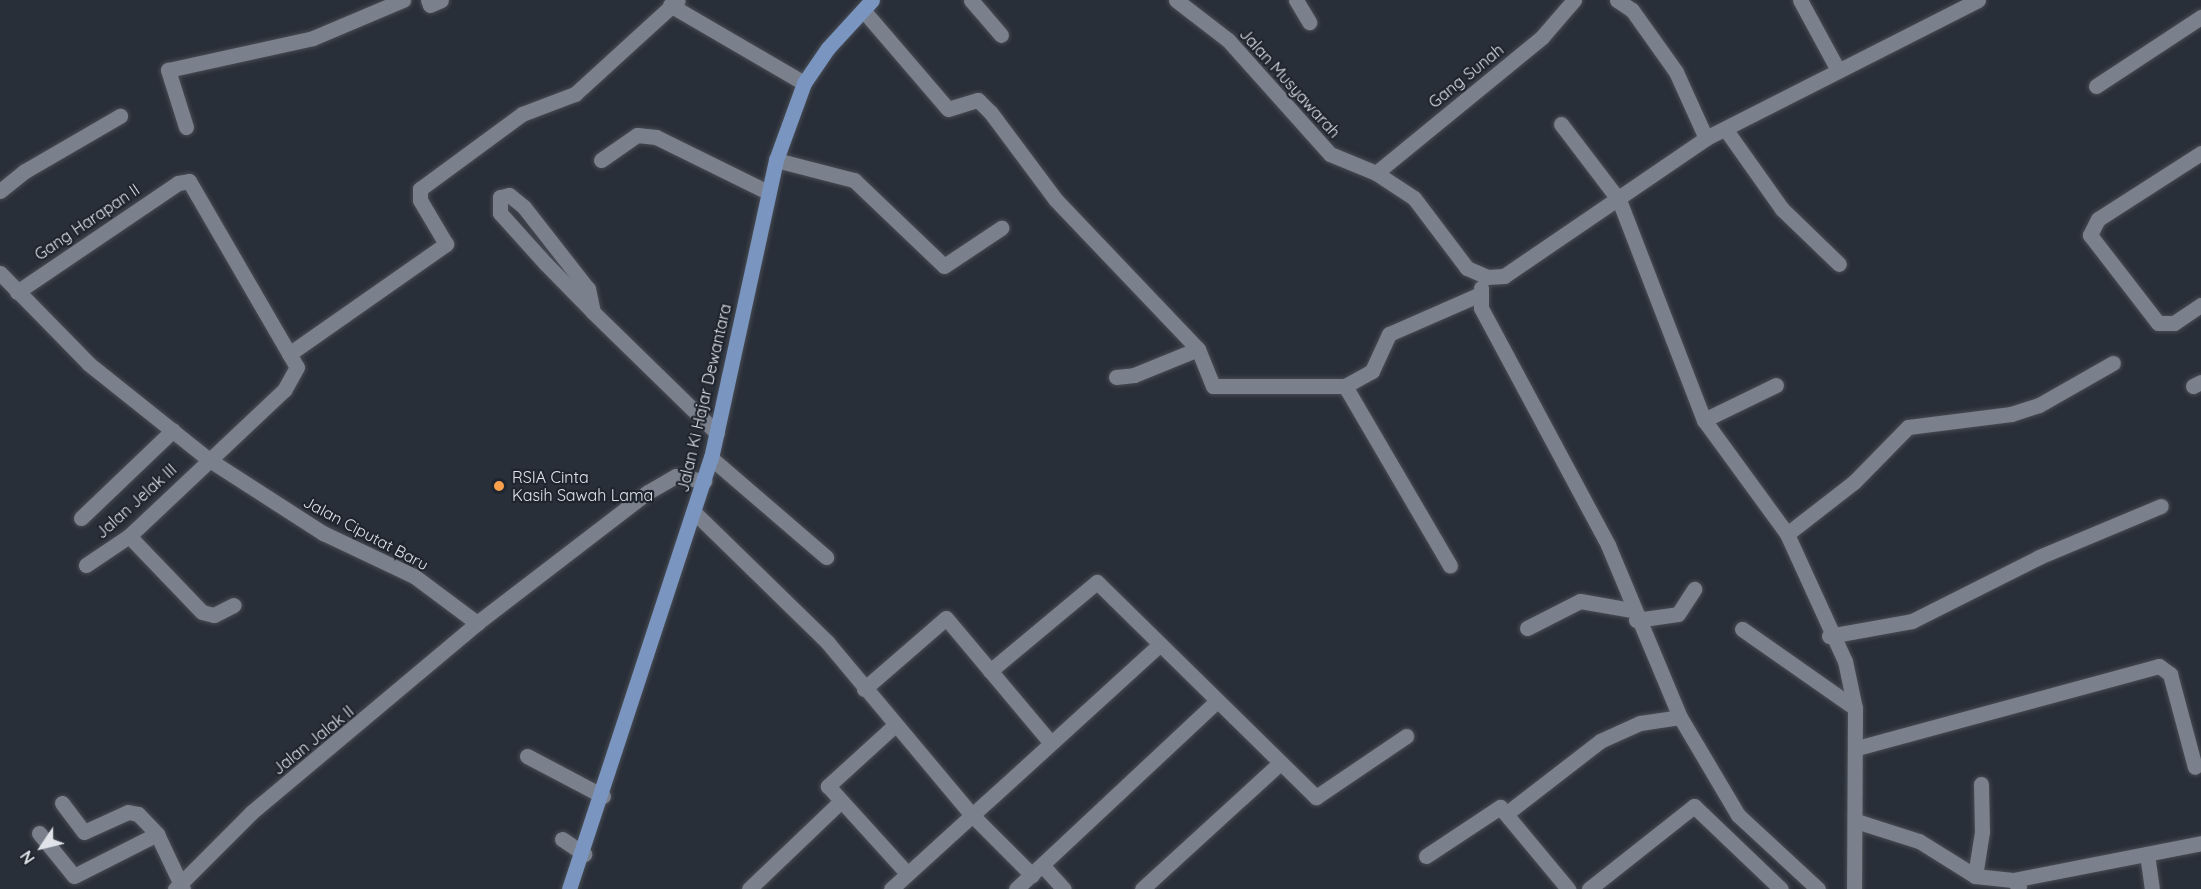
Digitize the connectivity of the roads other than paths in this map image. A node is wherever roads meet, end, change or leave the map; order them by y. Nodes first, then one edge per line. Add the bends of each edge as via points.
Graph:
1 (403, 0) edge
2 (428, 0) edge
3 (441, 0) edge
4 (971, 0) edge
5 (1176, 0) edge
6 (1296, 0) edge
7 (1574, 0) edge
8 (1617, 0) edge
9 (1800, 0) edge
10 (1978, 0) edge
11 (674, 3) edge
12 (868, 5) edge
13 (1637, 5) edge
14 (2201, 17) edge
15 (1308, 22) dead end
16 (1001, 35) dead end
17 (1838, 70) junction
18 (804, 83) junction
19 (2096, 86) dead end
20 (120, 116) dead end
21 (1561, 124) dead end
22 (186, 127) dead end
23 (1726, 130) junction
24 (1706, 138) junction
25 (2201, 153) edge
26 (601, 160) dead end
27 (776, 160) junction
28 (1376, 173) junction
29 (0, 191) edge
30 (768, 192) junction
31 (1619, 200) junction
32 (1001, 228) dead end
33 (1839, 264) dead end
34 (0, 273) edge
35 (1487, 277) junction
36 (17, 292) junction
37 (1478, 295) junction
38 (2201, 305) edge
39 (593, 312) junction
40 (1198, 349) junction
41 (289, 354) junction
42 (2113, 363) dead end
43 (1116, 377) dead end
44 (1776, 385) dead end
45 (1345, 386) junction
46 (1704, 420) junction
47 (173, 430) junction
48 (717, 433) junction
49 (711, 458) junction
50 (208, 459) junction
51 (705, 481) junction
52 (2161, 506) dead end
53 (695, 513) junction
54 (81, 518) dead end
55 (1787, 534) junction
56 (129, 536) junction
57 (826, 557) dead end
58 (86, 565) dead end
59 (1450, 566) dead end
60 (1694, 589) dead end
61 (234, 605) dead end
62 (1634, 615) junction
63 (477, 623) junction
64 (1527, 628) dead end
65 (1742, 629) dead end
66 (1829, 636) junction
67 (1158, 646) junction
68 (990, 671) junction
69 (864, 689) junction
70 (1216, 702) junction
71 (1855, 708) junction
72 (1680, 717) junction
73 (894, 725) junction
74 (1406, 736) dead end
75 (1052, 743) junction
76 (1857, 748) junction
77 (527, 756) dead end
78 (1280, 763) junction
79 (2195, 767) dead end
80 (1981, 784) dead end
81 (603, 796) junction
82 (840, 802) junction
83 (62, 803) dead end
84 (1506, 813) junction
85 (972, 815) junction
86 (1858, 822) junction
87 (39, 834) dead end
88 (157, 834) junction
89 (562, 839) dead end
90 (2201, 843) edge
91 (584, 854) junction
92 (2147, 854) junction
93 (1426, 856) dead end
94 (1038, 870) junction
95 (907, 873) junction
96 (1975, 876) junction
97 (2017, 885) edge
98 (1770, 886) edge
99 (178, 888) edge
100 (570, 889) edge
101 (749, 889) edge
102 (891, 889) edge
103 (1016, 889) edge
104 (1064, 889) edge
105 (1142, 889) edge
106 (1568, 889) edge
107 (1589, 889) edge
108 (1818, 889) edge
109 (1854, 889) edge
110 (2152, 889) edge

1 - 22 street via 313,38 168,70
2 - 3 street via 430,5
4 - 16 street
5 - 28 street, Jalan Musyawarah via 1228,40 1330,154
6 - 15 street
7 - 28 street, Gang Sunah via 1542,37
8 - 13 street
9 - 17 street
10 - 17 street
11 - 18 street
11 - 41 street via 575,94 522,114 420,189 420,200 446,244
12 - 18 main road, Jalan Ki Hajar Dewantara
12 - 40 street via 948,109 978,100 992,112 1055,199
13 - 24 street via 1676,72
14 - 19 street
17 - 23 street
18 - 27 main road, Jalan Ki Hajar Dewantara
20 - 29 street via 25,171
21 - 31 street
23 - 24 street
23 - 33 street via 1782,209
24 - 31 street
25 - 38 street via 2098,219 2090,236 2115,274 2155,320 2174,323
26 - 30 street via 637,135 656,137
27 - 30 main road, Jalan Ki Hajar Dewantara
27 - 32 street via 854,180 944,266
28 - 35 street, Jalan Musyawarah via 1414,198 1467,268
30 - 48 main road, Jalan Ki Hajar Dewantara
31 - 35 street via 1504,276
31 - 46 street
34 - 36 street, Jalan Ciputat Baru
35 - 37 street
36 - 41 street, Gang Harapan II via 177,183 193,183
36 - 47 street, Jalan Ciputat Baru via 89,364
37 - 45 street via 1389,334 1372,371
37 - 62 street via 1608,545
39 - 39 street via 500,213 500,197 508,195 524,207 588,289
39 - 48 street
40 - 43 street via 1134,375
40 - 45 street via 1213,386
41 - 50 street, Jalan Jelak III via 297,367 284,390
42 - 55 street via 2039,405 2012,414 1908,427 1854,482
44 - 46 street
45 - 59 street
46 - 55 street
47 - 50 street, Jalan Ciputat Baru
47 - 54 street
48 - 49 main road, Jalan Ki Hajar Dewantara
49 - 51 main road, Jalan Ki Hajar Dewantara
49 - 57 street
50 - 56 street, Jalan Jelak III
50 - 63 street, Jalan Ciputat Baru via 323,533 414,576
51 - 53 main road, Jalan Ki Hajar Dewantara
51 - 63 street via 676,476 648,492
52 - 66 street via 2018,567 1912,621
53 - 69 street via 828,643
53 - 81 main road, Jalan Ki Hajar Dewantara
55 - 66 street
56 - 58 street, Jalan Jelak III
56 - 61 street via 202,612 214,615
60 - 62 street via 1678,614
62 - 64 street via 1580,601
62 - 72 street
63 - 99 street, Jalan Jalak II via 252,812
65 - 71 street
66 - 71 street via 1849,672
67 - 68 street via 1097,582
67 - 70 street
67 - 75 street
68 - 69 street via 944,618
68 - 75 street
69 - 73 street
70 - 78 street
70 - 94 street
71 - 76 street
72 - 84 street via 1640,723 1600,741
72 - 108 street via 1738,815
73 - 82 street via 829,783
73 - 85 street
74 - 78 street via 1316,796
75 - 85 street
76 - 79 street via 2159,666 2170,674
76 - 86 street
77 - 81 street
78 - 105 street
80 - 96 street via 1982,832
81 - 91 main road, Jalan Ki Hajar Dewantara
82 - 95 street
82 - 101 street
83 - 88 street via 84,832 132,812
84 - 93 street via 1500,807 1494,810
84 - 106 street
85 - 94 street
85 - 95 street
86 - 96 street via 1919,841
86 - 109 street
87 - 88 street via 74,876
88 - 99 street
89 - 91 street
90 - 92 street
91 - 100 main road, Jalan Ki Hajar Dewantara
92 - 97 street
92 - 110 street
94 - 103 street
94 - 104 street
95 - 102 street
96 - 97 street
98 - 107 street via 1694,806

